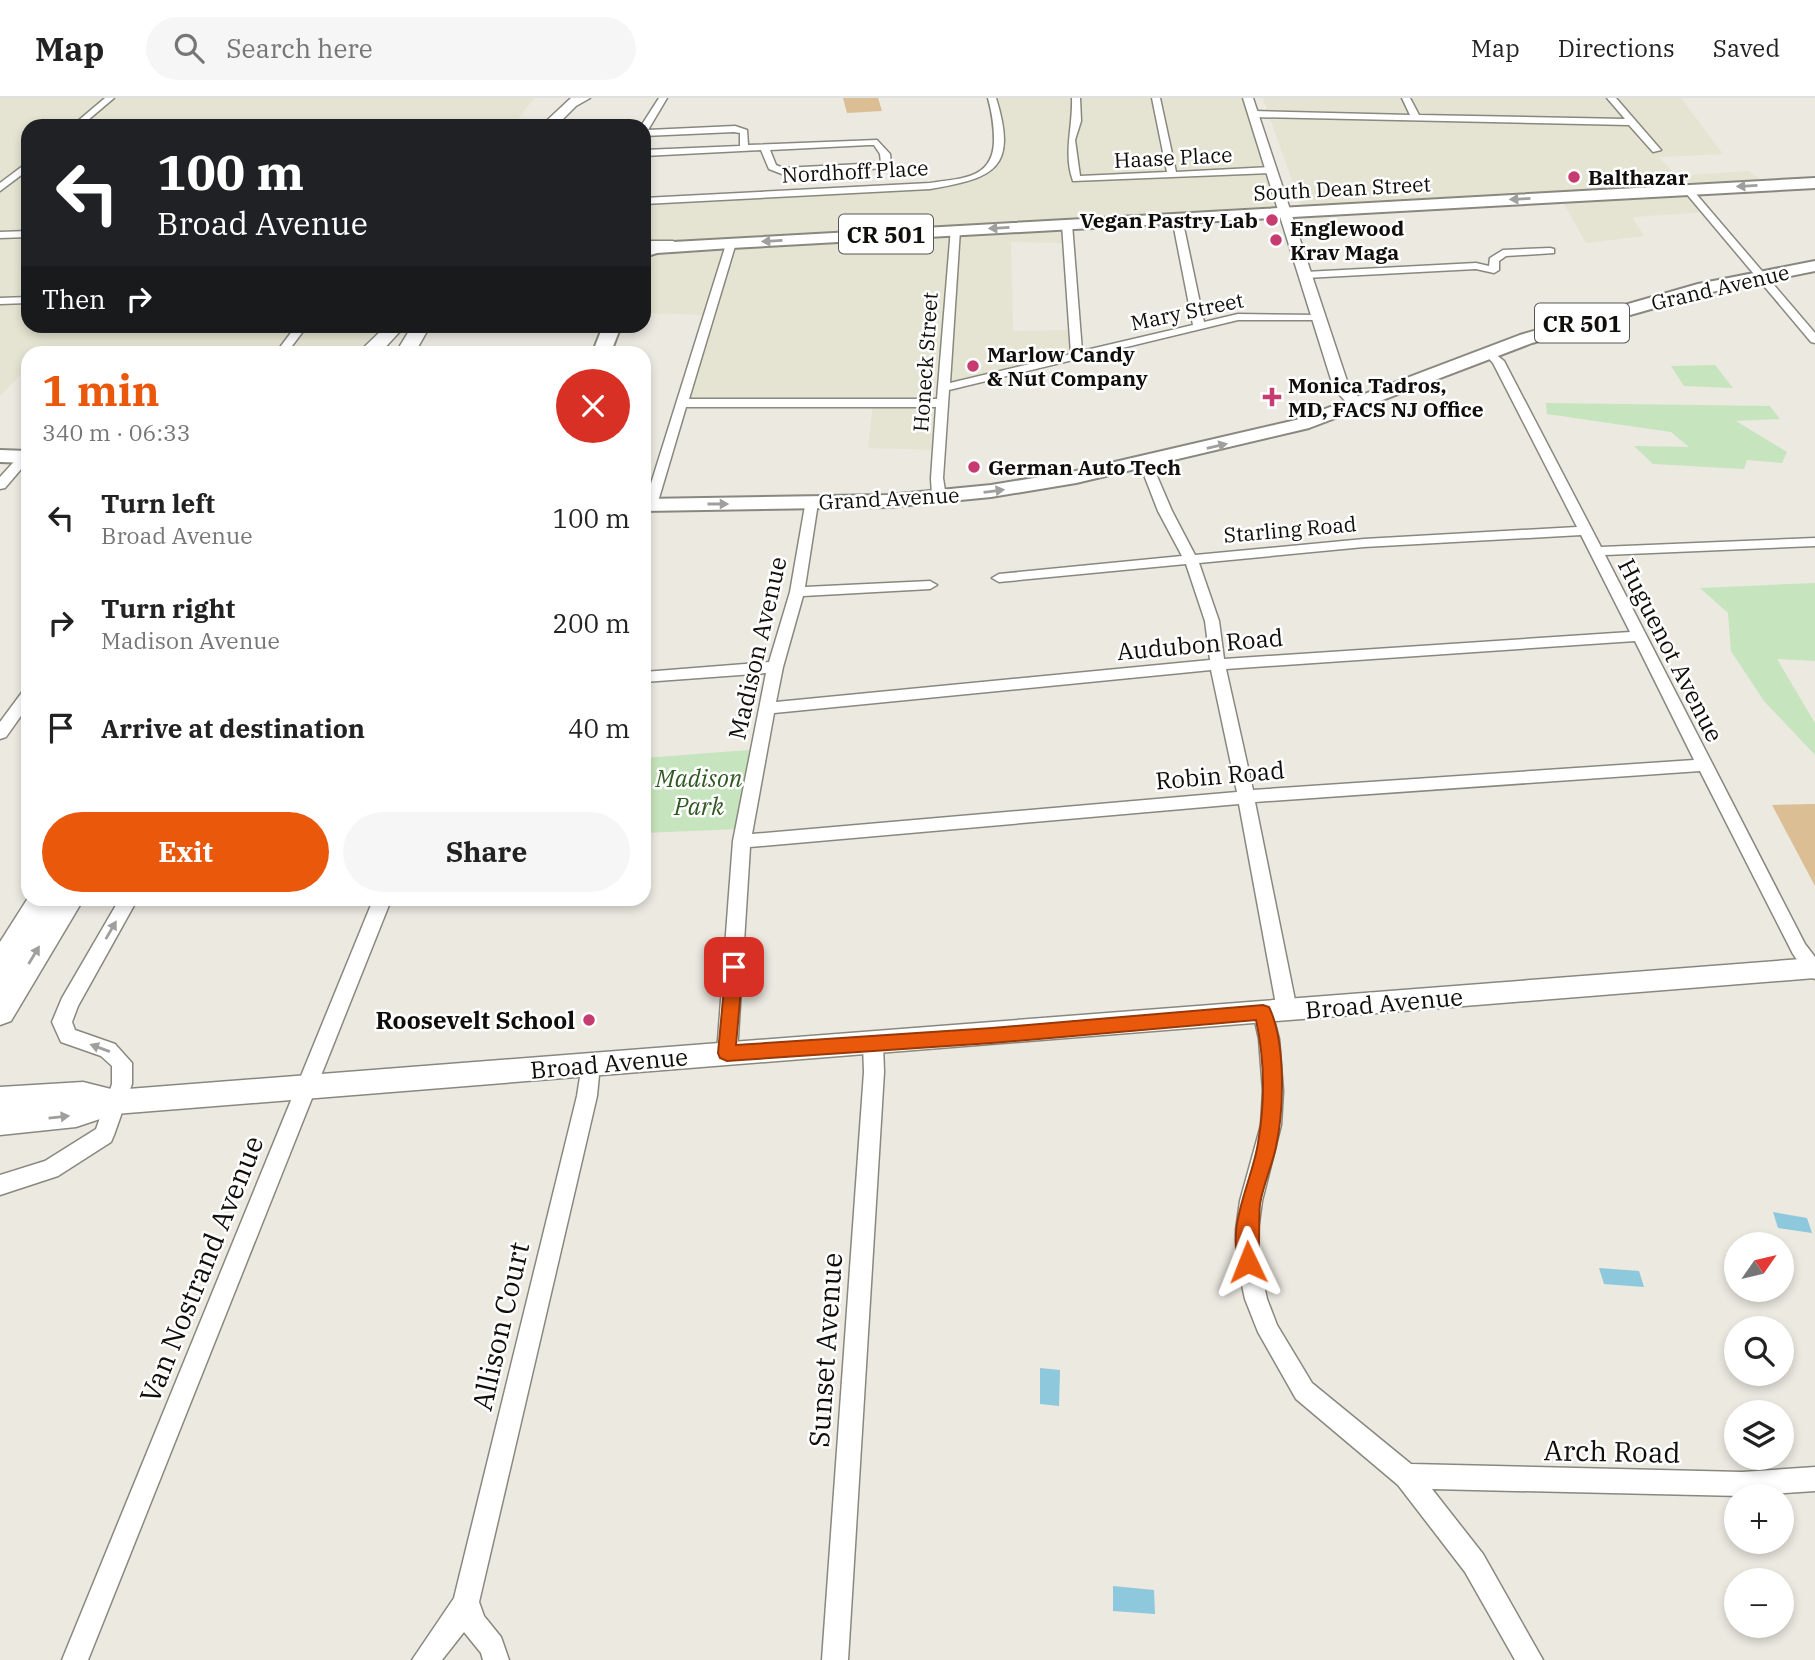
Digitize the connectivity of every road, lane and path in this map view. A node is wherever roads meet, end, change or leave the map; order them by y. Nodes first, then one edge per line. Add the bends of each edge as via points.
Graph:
1 (110, 98) edge
2 (565, 98) edge
3 (583, 98) edge
4 (663, 98) edge
5 (992, 98) edge
6 (1076, 98) edge
7 (1156, 98) edge
8 (1248, 98) edge
9 (1406, 98) edge
10 (1611, 98) edge
11 (1253, 114) junction
12 (1417, 118) junction
13 (84, 119) edge
14 (544, 119) edge
15 (545, 119) edge
16 (651, 119) edge
17 (1632, 122) junction
18 (651, 131) edge
19 (765, 148) junction
20 (744, 149) junction
21 (1656, 150) dead end
22 (651, 153) edge
23 (21, 171) edge
24 (794, 172) junction
25 (1272, 173) junction
26 (1172, 175) junction
27 (1815, 183) edge
28 (0, 188) edge
29 (1688, 190) junction
30 (797, 193) junction
31 (651, 201) edge
32 (1284, 211) junction
33 (1177, 218) junction
34 (1067, 224) junction
35 (954, 230) junction
36 (21, 234) edge
37 (0, 235) edge
38 (731, 243) junction
39 (651, 249) edge
40 (1550, 251) dead end
41 (1815, 266) edge
42 (1305, 275) junction
43 (1761, 276) junction
44 (21, 300) edge
45 (0, 301) edge
46 (1319, 318) junction
47 (1199, 327) junction
48 (389, 333) edge
49 (1815, 340) edge
50 (377, 346) edge
51 (1489, 352) junction
52 (1077, 356) junction
53 (943, 388) junction
54 (681, 402) junction
55 (942, 403) junction
56 (1357, 404) junction
57 (0, 456) edge
58 (21, 457) edge
59 (21, 462) edge
60 (1145, 462) junction
61 (0, 485) edge
62 (651, 493) edge
63 (939, 497) junction
64 (811, 503) junction
65 (651, 505) edge
66 (1585, 531) junction
67 (1815, 542) edge
68 (1595, 551) junction
69 (1191, 559) junction
70 (999, 578) dead end
71 (930, 585) dead end
72 (797, 592) junction
73 (1638, 636) junction
74 (1217, 664) junction
75 (775, 667) junction
76 (651, 676) edge
77 (21, 704) edge
78 (767, 708) junction
79 (0, 733) edge
80 (1704, 765) junction
81 (1246, 797) junction
82 (741, 841) junction
83 (39, 906) edge
84 (64, 906) edge
85 (125, 906) edge
86 (380, 906) edge
87 (0, 968) edge
88 (1814, 969) edge
89 (0, 1011) edge
90 (1275, 1011) junction
91 (873, 1044) junction
92 (727, 1053) junction
93 (590, 1064) junction
94 (306, 1087) junction
95 (0, 1099) edge
96 (115, 1102) junction
97 (0, 1123) edge
98 (0, 1185) edge
99 (1407, 1476) junction
100 (1815, 1479) edge
101 (466, 1602) junction
102 (75, 1660) edge
103 (425, 1660) edge
104 (496, 1660) edge
105 (835, 1660) edge
106 (1530, 1660) edge

1 - 13 street
2 - 14 highway
3 - 15 highway
4 - 16 street
5 - 30 street, Nordhoff Place via 998,118 998,154 983,174 939,185
6 - 26 street, Haase Place via 1077,121 1071,139 1076,179
7 - 26 street
8 - 11 street
9 - 12 street
10 - 17 street
11 - 12 street
11 - 25 street
12 - 17 street
17 - 21 street
18 - 20 street via 735,128 744,132
19 - 20 street
19 - 24 street via 772,167
19 - 24 street via 869,142 877,143 885,154 885,166
20 - 22 street
23 - 28 street
24 - 30 street
25 - 26 street, Haase Place
25 - 32 street
27 -> 29 main road, South Dean Street / CR 501
29 -> 32 main road, South Dean Street / CR 501
29 - 43 street
30 - 31 street, Nordhoff Place
32 - 33 main road, South Dean Street / CR 501
32 - 42 street
33 - 34 main road, South Dean Street / CR 501
33 - 47 street
34 -> 35 main road, South Dean Street / CR 501
34 - 52 street
35 -> 38 main road, South Dean Street / CR 501
35 - 53 street, Honeck Street
36 - 37 street
38 - 39 main road, South Dean Street / CR 501
38 - 54 street
40 - 42 street via 1503,253 1494,260 1493,270 1476,266
41 - 43 main road, Grand Avenue / CR 501
42 - 46 street
43 - 49 street
43 - 51 main road, Grand Avenue / CR 501 via 1677,295
44 - 45 street
46 - 47 street, Mary Street via 1249,316
46 - 56 street via 1342,389
47 - 52 street, Mary Street
48 - 50 highway
51 - 56 main road, Grand Avenue / CR 501
51 - 66 street, Huguenot Avenue via 1498,360
52 - 53 street, Mary Street
53 - 55 street, Honeck Street
54 - 55 street
54 - 62 street
55 - 63 street, Honeck Street
60 -> 56 main road, Grand Avenue / CR 501 via 1286,429
57 - 58 main road
59 - 61 street
63 -> 60 main road, Grand Avenue / CR 501 via 1016,488
60 - 69 street
63 - 64 main road, Grand Avenue / CR 501
65 -> 64 main road, Grand Avenue / CR 501
64 - 72 street, Madison Avenue
66 - 68 street, Huguenot Avenue
66 - 69 street, Starling Road
67 - 68 street
68 - 73 street, Huguenot Avenue
69 - 70 street, Starling Road
69 - 74 street via 1212,621
71 - 72 street
72 - 75 street, Madison Avenue
73 - 74 street, Audubon Road
73 - 80 street, Huguenot Avenue
74 - 78 street, Audubon Road
74 - 81 street
75 - 76 street
75 - 78 street, Madison Avenue
77 - 79 street
78 - 82 street, Madison Avenue
80 - 81 street, Robin Road
80 - 88 street, Huguenot Avenue via 1799,949
81 - 82 street, Robin Road
81 - 90 street
82 - 92 street, Madison Avenue
83 - 87 highway
89 -> 84 highway
96 -> 85 street via 122,1063 108,1050 68,1036 62,1022
86 - 94 street, Van Nostrand Avenue
88 - 90 street, Broad Avenue
90 - 91 street, Broad Avenue
90 - 99 street via 1269,1039 1273,1091 1269,1135 1247,1230 1256,1299 1269,1332 1304,1391
91 - 92 street, Broad Avenue
91 - 105 street, Sunset Avenue
92 - 93 street, Broad Avenue
93 - 94 street, Broad Avenue
93 - 101 street, Allison Court via 587,1097
94 - 96 street, Broad Avenue
94 - 102 street, Van Nostrand Avenue
95 - 96 street, Broad Avenue via 83,1094
97 -> 96 street, Broad Avenue via 76,1115
96 - 98 street via 104,1135 51,1169
99 - 100 street, Arch Road via 1742,1484
99 - 106 street via 1475,1563
101 - 103 street, Allison Court
101 - 104 street

